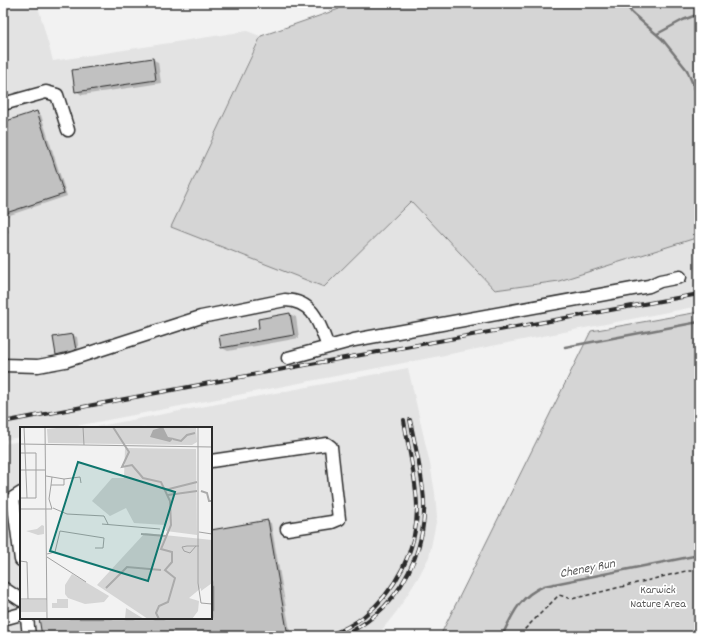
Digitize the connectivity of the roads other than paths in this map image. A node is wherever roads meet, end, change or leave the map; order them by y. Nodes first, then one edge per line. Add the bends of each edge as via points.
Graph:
1 (3, 104) edge
2 (68, 130) dead end
3 (680, 277) dead end
4 (328, 346) junction
5 (288, 358) dead end
6 (3, 365) edge
7 (212, 462) edge
8 (20, 494) edge
9 (287, 529) dead end
10 (20, 552) edge
11 (3, 588) edge
12 (20, 599) edge
13 (20, 614) edge
14 (3, 619) edge
15 (27, 619) edge
16 (29, 636) edge

1 - 2 lane via 46,92 56,95
3 - 4 lane via 649,286
4 - 5 lane
4 - 6 lane via 306,305 285,300 201,317 65,361 38,366
7 - 9 lane via 327,444 331,447 339,518 332,522
8 - 10 lane via 13,498
11 - 12 lane
13 - 14 lane
15 - 16 lane

